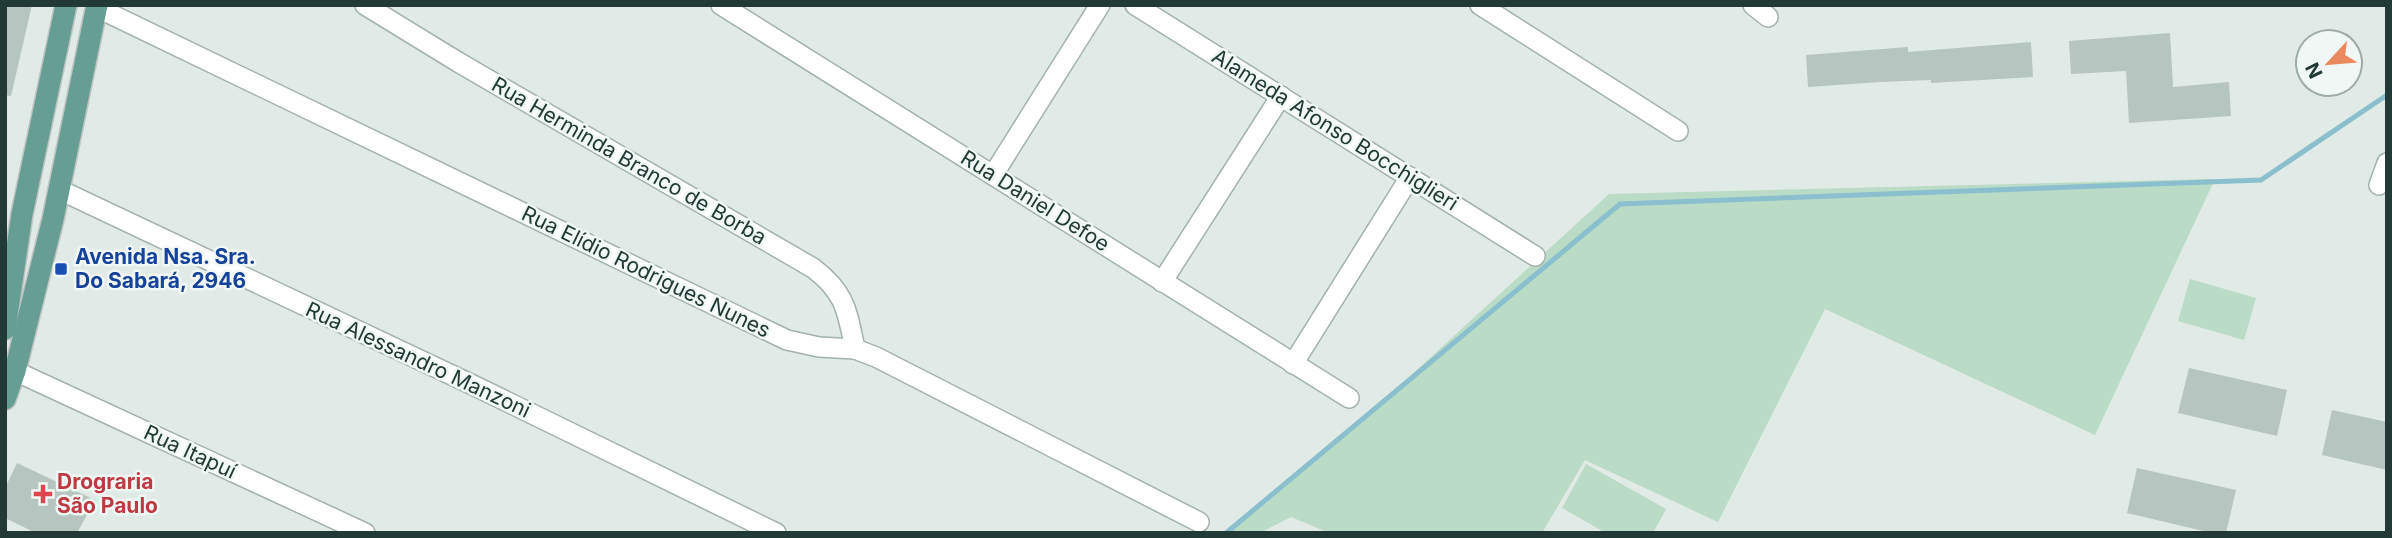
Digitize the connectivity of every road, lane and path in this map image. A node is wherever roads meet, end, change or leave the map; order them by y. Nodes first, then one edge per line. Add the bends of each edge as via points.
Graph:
1 (66, 5) edge
2 (365, 5) edge
3 (721, 5) edge
4 (1100, 5) edge
5 (1135, 5) edge
6 (1479, 5) edge
7 (97, 6) edge
8 (1281, 96) junction
9 (1678, 131) dead end
10 (2387, 163) edge
11 (993, 175) junction
12 (1410, 177) junction
13 (2379, 185) dead end
14 (60, 190) junction
15 (1535, 256) dead end
16 (1162, 282) junction
17 (5, 328) edge
18 (855, 349) junction
19 (1293, 363) junction
20 (15, 371) junction
21 (1349, 398) dead end
22 (5, 399) edge
23 (1199, 522) dead end
24 (365, 533) edge
25 (776, 533) edge

1 - 17 main road via 22,214
2 - 18 street, Rua Herminda Branco de Borba via 813,268 842,297
3 - 11 street, Rua Daniel Defoe
4 - 11 street
5 - 8 street, Alameda Afonso Bocchiglieri
6 - 9 street
7 - 14 main road
7 - 18 street, Rua Elídio Rodrigues Nunes via 787,340
8 - 12 street, Alameda Afonso Bocchiglieri
8 - 16 street
10 - 13 street
11 - 16 street, Rua Daniel Defoe
12 - 15 street, Alameda Afonso Bocchiglieri
12 - 19 street
14 - 20 main road
14 - 25 street, Rua Alessandro Manzoni
16 - 19 street, Rua Daniel Defoe
18 - 23 street, Rua Elídio Rodrigues Nunes
19 - 21 street, Rua Daniel Defoe
20 - 22 main road
20 - 24 street, Rua Itapuí

